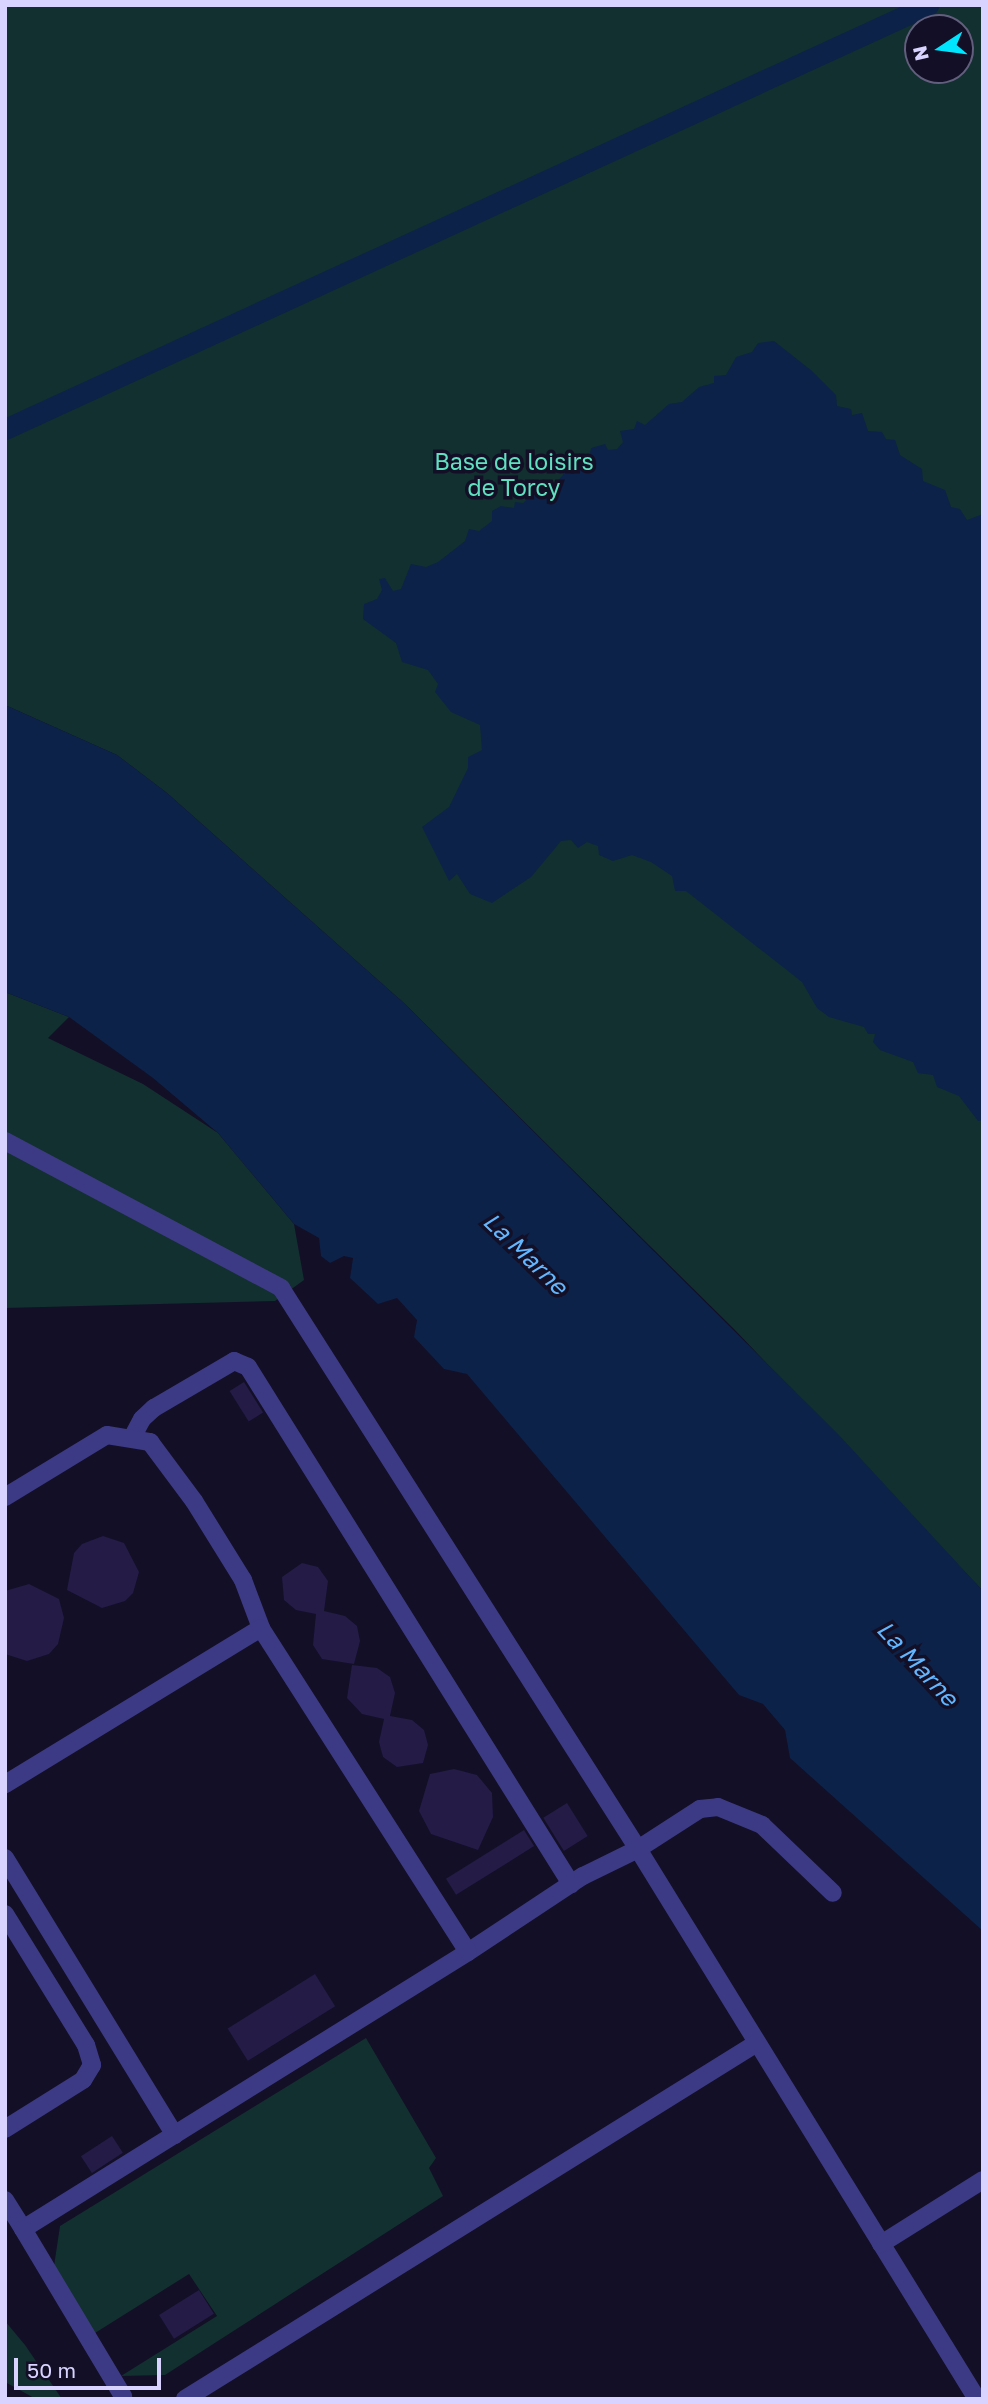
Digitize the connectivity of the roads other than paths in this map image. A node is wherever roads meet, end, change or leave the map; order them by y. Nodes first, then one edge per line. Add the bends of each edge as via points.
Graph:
1 (5, 1142) edge
2 (133, 1437) junction
3 (5, 1497) edge
4 (261, 1628) junction
5 (5, 1784) edge
6 (638, 1849) junction
7 (5, 1858) edge
8 (570, 1884) junction
9 (833, 1893) dead end
10 (5, 1914) edge
11 (468, 1952) junction
12 (755, 2044) junction
13 (5, 2129) edge
14 (175, 2135) junction
15 (983, 2180) edge
16 (5, 2200) edge
17 (23, 2229) junction
18 (881, 2244) junction
19 (123, 2396) dead end
20 (185, 2399) edge
21 (978, 2399) edge

1 - 6 lane via 281,1289
2 - 3 lane via 107,1435
2 - 4 lane via 150,1442 194,1500 243,1580
2 - 8 lane via 142,1419 155,1408 234,1361 248,1367
4 - 5 lane
4 - 11 lane
6 - 8 lane
6 - 9 lane via 700,1809 718,1807 762,1825
6 - 12 lane
7 - 14 lane
8 - 11 lane
10 - 13 lane via 86,2045 92,2065 83,2080
11 - 14 lane
12 - 18 lane
12 - 20 lane
14 - 17 lane
15 - 18 lane
16 - 17 lane
17 - 19 lane
18 - 21 lane

